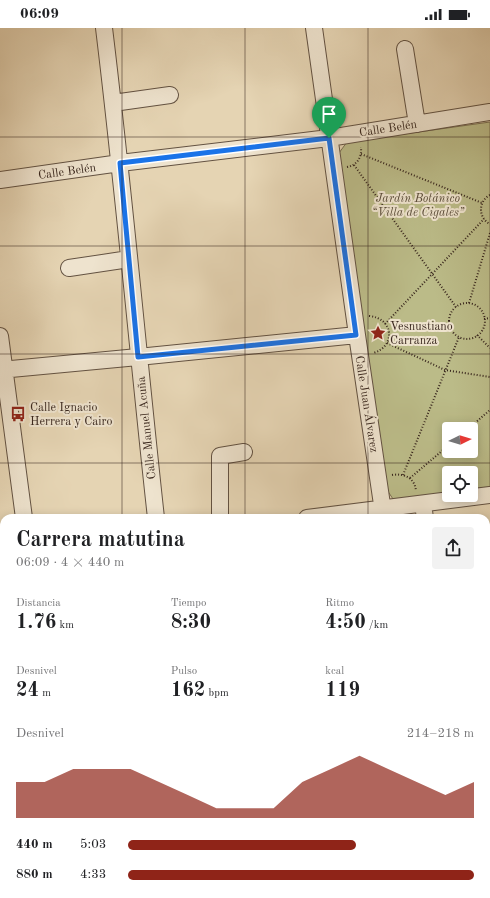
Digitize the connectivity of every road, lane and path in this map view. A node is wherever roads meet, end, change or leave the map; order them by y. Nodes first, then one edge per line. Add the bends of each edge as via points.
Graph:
1 (104, 28) edge
2 (314, 28) edge
3 (405, 49) dead end
4 (170, 95) dead end
5 (113, 103) junction
6 (490, 112) edge
7 (417, 124) junction
8 (329, 138) junction
9 (361, 144) dead end
10 (361, 154) junction
11 (120, 163) junction
12 (354, 165) junction
13 (344, 168) dead end
14 (0, 180) edge
15 (490, 195) edge
16 (482, 203) junction
17 (484, 219) junction
18 (490, 224) edge
19 (490, 233) edge
20 (129, 259) junction
21 (69, 268) dead end
22 (432, 274) junction
23 (469, 303) junction
24 (456, 308) junction
25 (366, 316) dead end
26 (490, 318) edge
27 (484, 319) junction
28 (385, 324) junction
29 (356, 335) junction
30 (0, 336) edge
31 (477, 336) junction
32 (459, 337) junction
33 (387, 343) junction
34 (490, 348) edge
35 (371, 353) dead end
36 (138, 357) junction
37 (2, 369) edge
38 (445, 370) junction
39 (490, 377) edge
40 (490, 410) edge
41 (476, 422) edge
42 (442, 451) edge
43 (244, 452) dead end
44 (389, 475) dead end
45 (403, 475) junction
46 (410, 478) junction
47 (490, 495) edge
48 (422, 506) edge
49 (23, 514) edge
50 (156, 514) edge
51 (220, 514) edge
52 (383, 514) edge

1 - 5 street, Calle Manuel Acuña
2 - 8 street, Calle Juan Álvarez
3 - 7 street
4 - 5 street
5 - 11 street, Calle Manuel Acuña
6 - 7 street, Calle Belén
7 - 8 street, Calle Belén
8 - 11 street, Calle Belén
8 - 29 street, Calle Juan Álvarez
9 - 10 path
10 - 12 path
10 - 16 path
11 - 14 street, Calle Belén
11 - 20 street, Calle Manuel Acuña
12 - 13 path
12 - 22 path
15 - 16 path
16 - 17 path via 480,209
17 - 18 path
17 - 22 path
19 - 23 path
20 - 21 street
20 - 36 street, Calle Manuel Acuña
22 - 24 path
22 - 28 path
23 - 24 path
23 - 27 path via 482,312
24 - 32 path via 449,320 452,330
25 - 28 path via 379,318
26 - 27 path
27 - 31 path via 483,327
28 - 33 path via 389,332
29 - 36 street
29 - 52 street, Calle Juan Álvarez
30 - 37 street
31 - 32 path via 468,339
31 - 34 path
32 - 38 path
33 - 35 path via 379,351
33 - 38 path
36 - 37 street
36 - 50 street, Calle Manuel Acuña
37 - 49 street
38 - 39 path
38 - 45 path
40 - 41 path
42 - 46 path
43 - 51 street via 220,456
44 - 45 path
45 - 46 path
46 - 48 path
47 - 48 street
48 - 52 street

